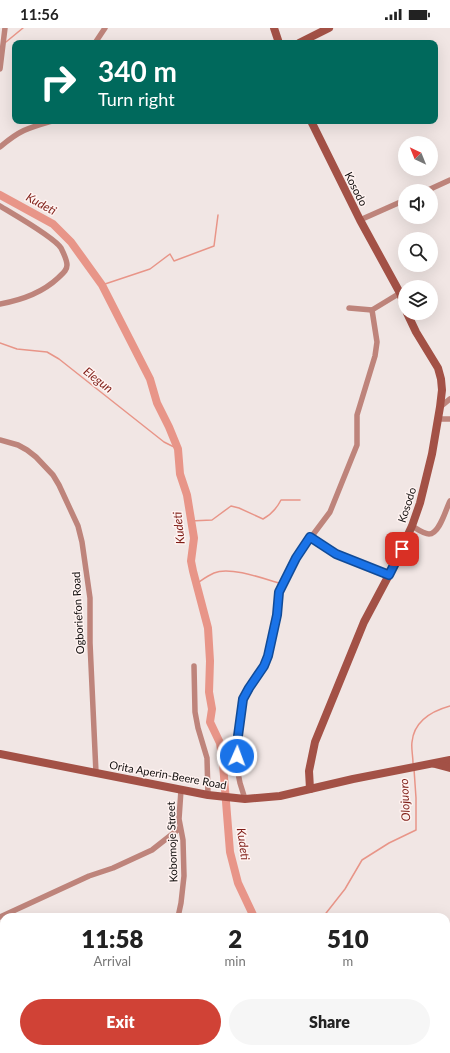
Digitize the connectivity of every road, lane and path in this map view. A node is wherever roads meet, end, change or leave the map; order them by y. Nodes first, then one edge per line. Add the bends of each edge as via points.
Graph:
1 (5, 28) edge
2 (105, 28) edge
3 (274, 28) edge
4 (329, 28) edge
5 (97, 40) edge
6 (278, 40) edge
7 (305, 40) edge
8 (0, 69) edge
9 (42, 124) edge
10 (312, 124) edge
11 (0, 147) edge
12 (450, 180) edge
13 (438, 186) edge
14 (398, 203) edge
15 (0, 206) edge
16 (360, 220) junction
17 (398, 289) edge
18 (398, 294) edge
19 (0, 304) edge
20 (349, 308) dead end
21 (372, 310) junction
22 (410, 320) edge
23 (450, 399) edge
24 (440, 407) junction
25 (438, 419) junction
26 (450, 419) edge
27 (0, 440) edge
28 (450, 501) edge
29 (412, 526) junction
30 (310, 537) junction
31 (389, 575) junction
32 (194, 666) dead end
33 (0, 754) edge
34 (450, 760) edge
35 (432, 764) junction
36 (450, 768) edge
37 (96, 773) junction
38 (310, 789) junction
39 (181, 790) junction
40 (208, 795) junction
41 (245, 799) junction
42 (180, 828) junction
43 (9, 913) edge
44 (179, 913) edge

1 - 8 street
2 - 5 street
3 - 6 main road
4 - 7 main road
9 - 11 street via 23,130
10 - 16 main road, Kosodo
12 - 13 street
14 - 16 street
15 - 19 street via 61,247 67,265 65,271 41,291
16 - 17 main road, Kosodo
18 - 21 street
20 - 21 street
21 - 30 street via 377,342 357,415 356,445 330,512
22 - 24 main road, Kosodo via 438,368 442,390
23 - 24 street
24 - 25 main road, Kosodo
25 - 26 street
25 - 29 main road, Kosodo via 424,487
27 - 37 street, Ogboriefon Road via 27,450 53,475 78,526 90,598
28 - 29 street via 439,528 434,533 429,534
29 - 31 main road, Kosodo
30 - 31 street via 336,554
30 - 41 street via 279,592 268,656 243,699 236,744 237,768
31 - 38 main road, Kosodo via 364,622 315,742 309,771
32 - 40 street via 195,712 207,758
33 - 37 main road, Orita Aperin-Beere Road
34 - 35 main road, Orita Aperin-Beere Road
35 - 36 main road
35 - 38 main road, Orita Aperin-Beere Road
37 - 39 main road, Orita Aperin-Beere Road
38 - 41 main road, Orita Aperin-Beere Road via 280,796
39 - 40 main road, Orita Aperin-Beere Road
39 - 42 street, Kobomoje Street
40 - 41 main road, Orita Aperin-Beere Road
42 - 43 street via 152,850
42 - 44 street, Kobomoje Street via 184,876

